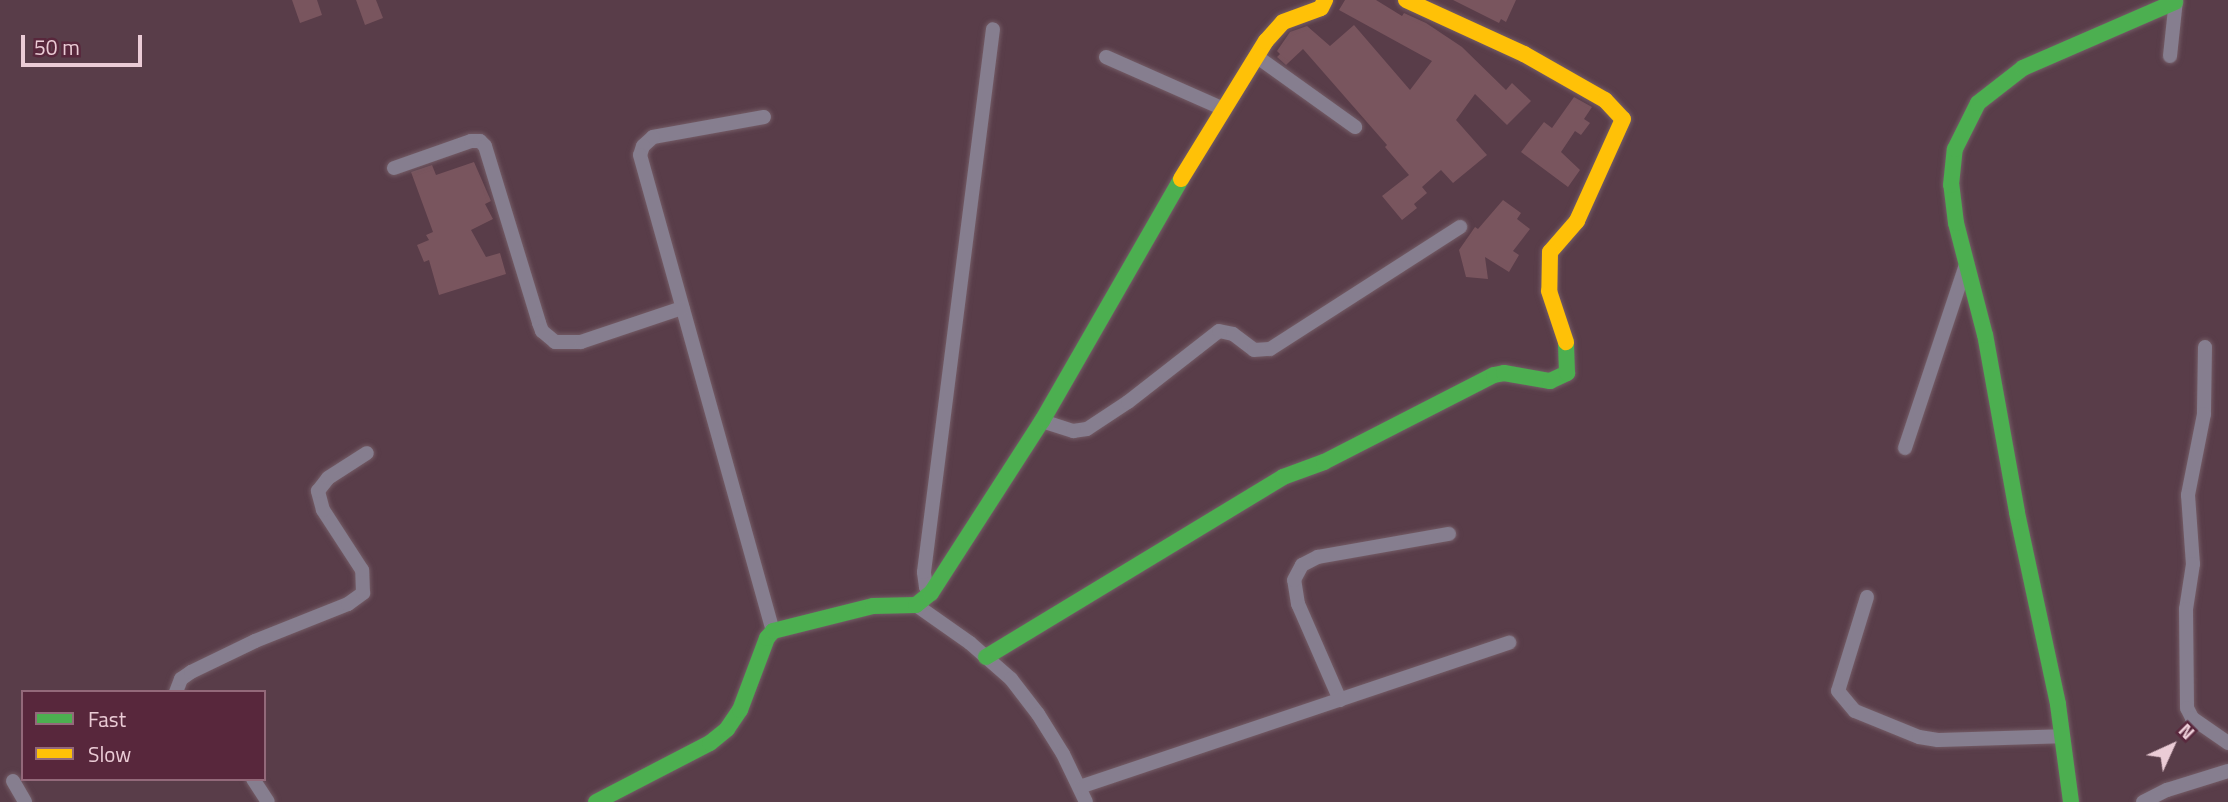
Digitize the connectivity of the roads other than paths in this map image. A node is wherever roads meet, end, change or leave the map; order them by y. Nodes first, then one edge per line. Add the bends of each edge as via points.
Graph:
1 (1325, 0) edge
2 (1406, 0) edge
3 (2175, 1) edge
4 (992, 29) dead end
5 (1256, 56) junction
6 (2170, 56) dead end
7 (1106, 57) dead end
8 (1224, 109) junction
9 (764, 117) dead end
10 (1355, 127) dead end
11 (394, 168) dead end
12 (1460, 227) dead end
13 (1966, 265) junction
14 (682, 308) junction
15 (2205, 347) dead end
16 (1042, 421) junction
17 (1905, 448) dead end
18 (367, 453) dead end
19 (1449, 534) dead end
20 (931, 593) junction
21 (1867, 597) dead end
22 (916, 605) junction
23 (773, 631) junction
24 (1509, 643) dead end
25 (985, 657) junction
26 (176, 690) edge
27 (1340, 700) junction
28 (2062, 736) junction
29 (2228, 743) edge
30 (2228, 771) edge
31 (13, 780) dead end
32 (254, 781) edge
33 (1080, 787) junction
34 (25, 802) edge
35 (268, 802) edge
36 (596, 802) edge
37 (1086, 802) edge
38 (2071, 802) edge
39 (2143, 802) edge

1 - 5 street via 1321,8 1283,22
2 - 25 street via 1524,54 1605,100 1623,119 1577,221 1550,252 1549,291 1569,350 1567,373 1550,381 1494,375 1324,463 1283,477
3 - 6 street
3 - 13 street via 2023,68 1978,103 1955,149 1951,185
4 - 20 street via 924,572
5 - 8 street
5 - 10 street
7 - 8 street
8 - 16 street
9 - 14 street via 653,137 643,146 642,164
11 - 14 street via 471,141 485,146 539,323 555,342 581,342
12 - 16 street via 1270,349 1254,350 1233,334 1219,331 1087,429 1073,431
13 - 17 street
13 - 28 street via 1984,335
14 - 23 street
15 - 29 street via 2204,414 2188,495 2193,564 2186,609 2187,708 2192,718
16 - 20 street
18 - 26 street via 328,478 318,491 323,510 362,570 363,593 348,604 191,671
19 - 27 street via 1318,557 1302,565 1294,580 1298,604
20 - 22 street
21 - 28 street via 1838,691 1855,711 1938,740
22 - 23 street via 873,606
22 - 25 street
23 - 36 street via 740,710 727,729 710,743
24 - 27 street
25 - 33 street via 1011,679 1038,714
27 - 33 street
28 - 38 street
30 - 39 street
31 - 34 street
32 - 35 street
33 - 37 street

